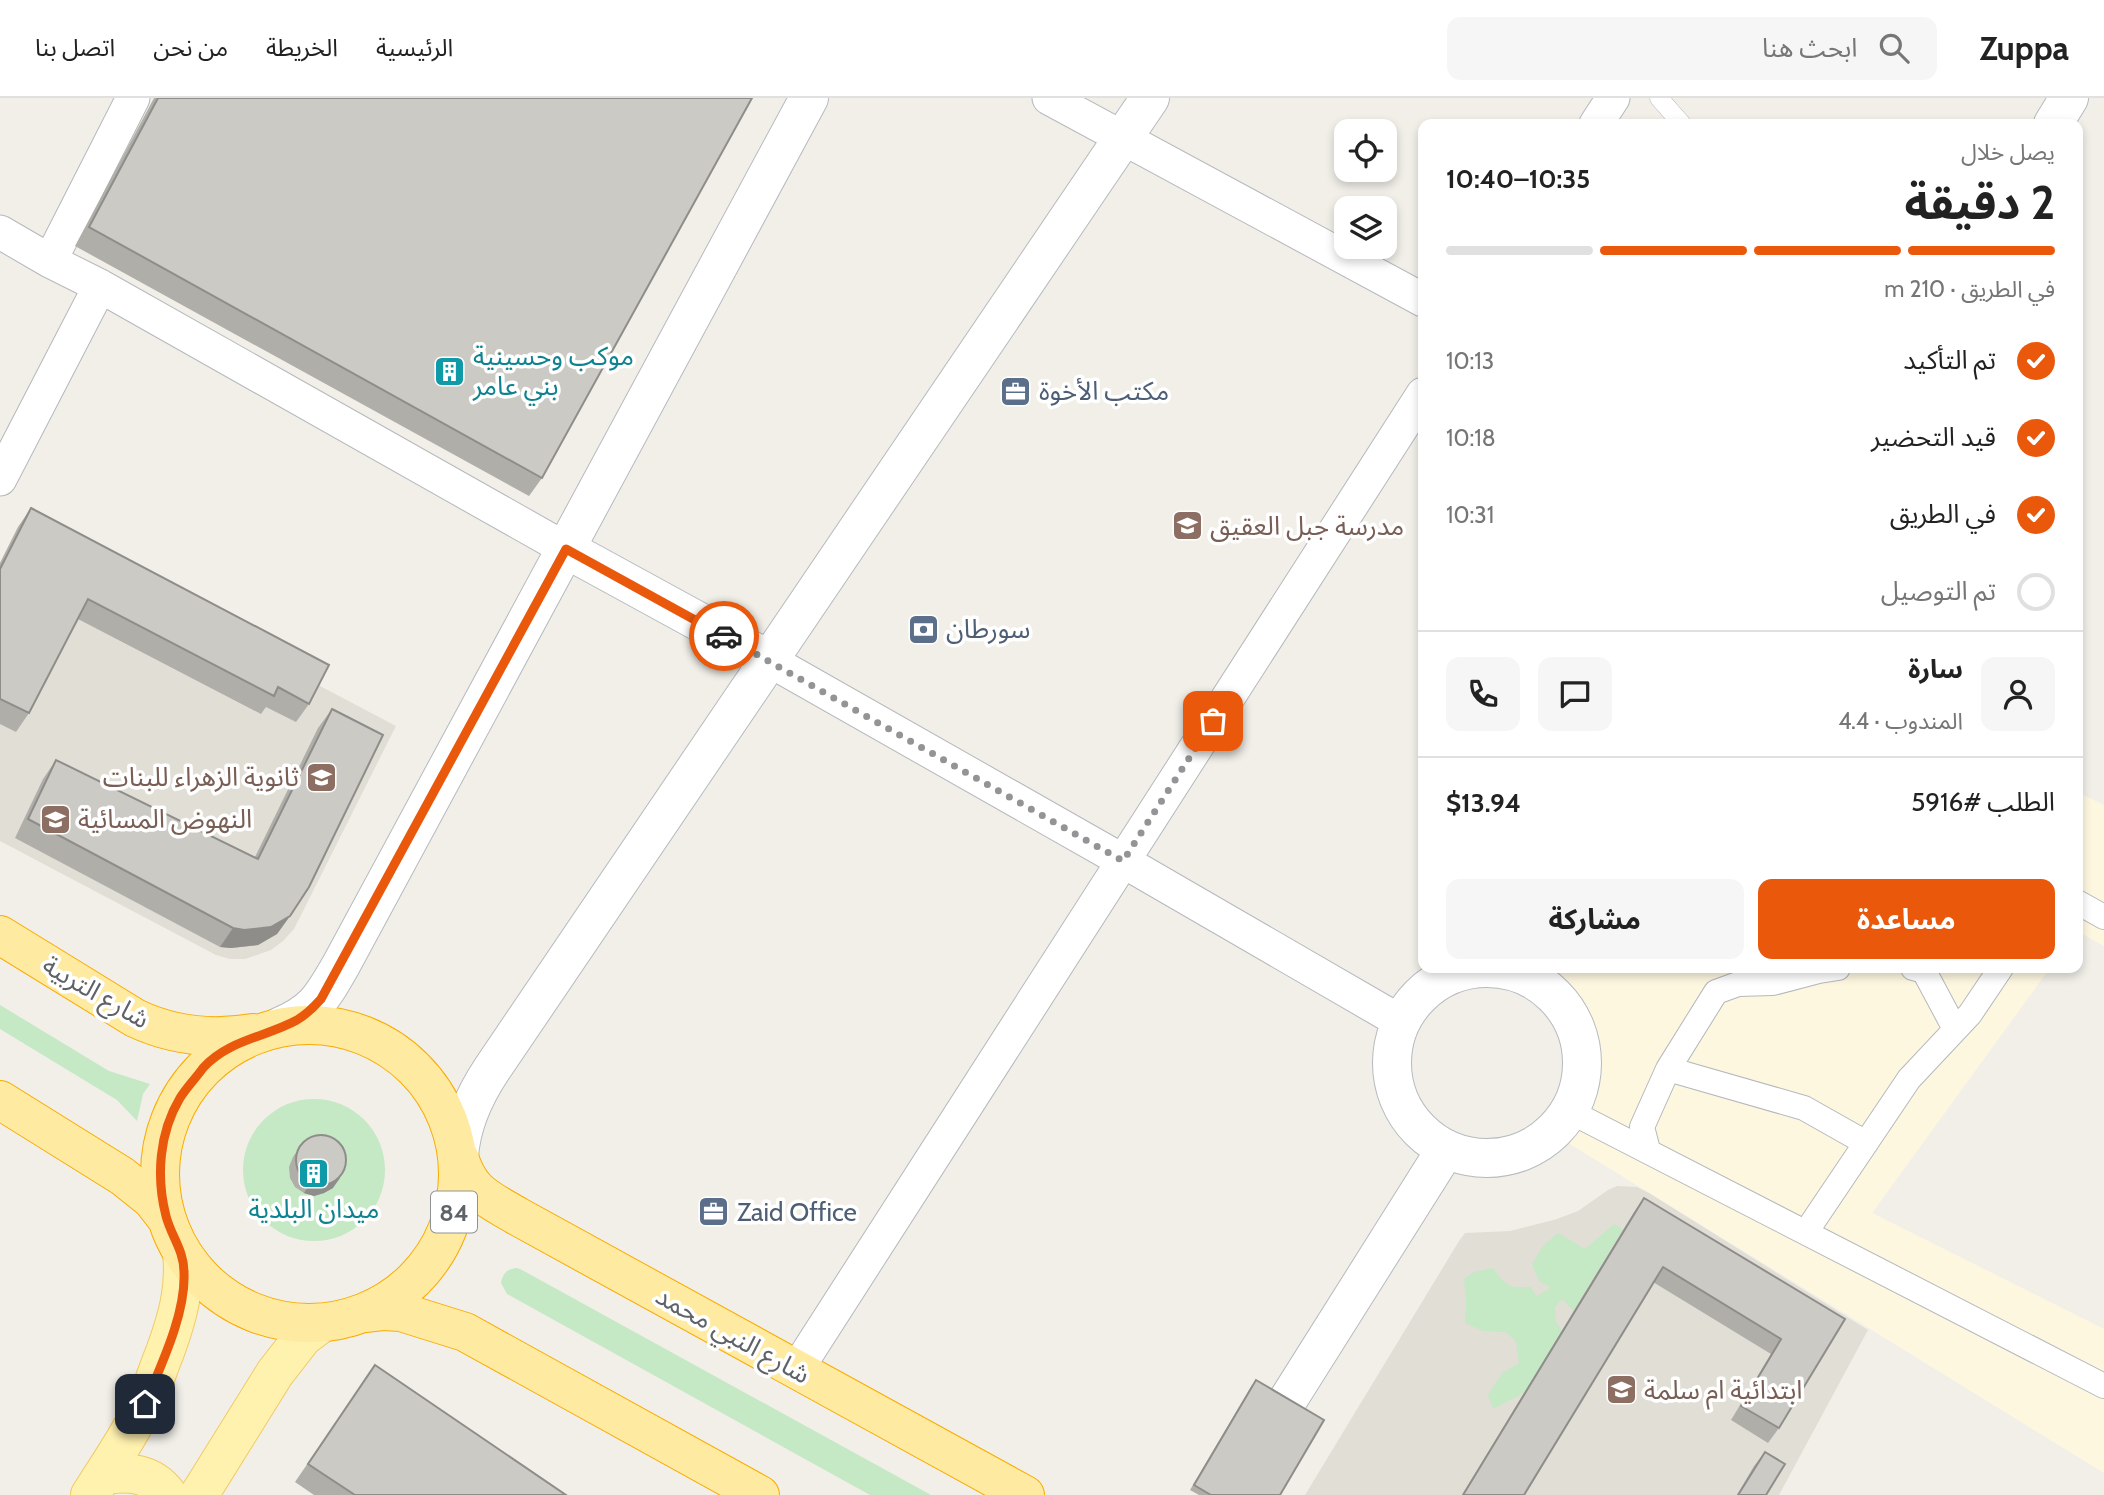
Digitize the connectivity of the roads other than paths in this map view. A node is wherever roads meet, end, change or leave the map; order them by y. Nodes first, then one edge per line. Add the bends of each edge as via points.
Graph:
1 (133, 98) edge
2 (809, 98) edge
3 (1049, 98) edge
4 (1150, 98) edge
5 (1613, 98) edge
6 (1659, 98) edge
7 (2069, 98) edge
8 (1599, 119) edge
9 (1678, 119) edge
10 (2056, 119) edge
11 (1123, 138) junction
12 (0, 232) edge
13 (50, 261) junction
14 (100, 286) junction
15 (1418, 297) edge
16 (1418, 402) edge
17 (0, 479) edge
18 (566, 549) junction
19 (769, 660) junction
20 (1123, 861) junction
21 (2083, 905) edge
22 (2104, 917) edge
23 (0, 935) edge
24 (1457, 973) edge
25 (1518, 973) edge
26 (1733, 973) edge
27 (1815, 973) edge
28 (1925, 973) edge
29 (1998, 973) edge
30 (1546, 976) edge
31 (1716, 992) junction
32 (1401, 1022) junction
33 (279, 1027) junction
34 (1955, 1029) junction
35 (1668, 1069) junction
36 (0, 1100) edge
37 (1569, 1111) junction
38 (1866, 1143) junction
39 (1446, 1149) junction
40 (1648, 1150) junction
41 (459, 1157) junction
42 (166, 1218) junction
43 (1806, 1232) junction
44 (182, 1253) junction
45 (367, 1313) junction
46 (322, 1323) junction
47 (797, 1369) junction
48 (2104, 1386) edge
49 (96, 1485) edge
50 (168, 1495) edge
51 (199, 1495) edge
52 (760, 1495) edge
53 (1025, 1495) edge
54 (1228, 1495) edge

1 - 13 street
2 - 18 main road
3 - 11 street
4 - 11 main road
5 - 8 street
6 - 9 lane
7 - 10 main road
11 - 15 street
11 - 19 main road
12 - 13 street
13 - 14 street
14 - 17 street
14 - 18 street
16 - 20 street
18 - 19 main road
18 - 33 main road via 331,983 310,1011
19 - 20 street
19 - 41 main road via 480,1088 463,1130
20 - 32 street
20 - 47 street
21 - 22 street
23 - 33 highway, شارع التربية / 84 via 135,1018 167,1031 215,1037
24 - 32 main road via 1423,992
25 - 30 main road
26 - 31 street
27 - 31 street
28 - 34 street
29 - 34 street
30 - 37 main road via 1576,1029 1582,1056 1580,1084
31 - 35 street
32 - 39 main road via 1391,1062 1395,1089 1423,1134
33 - 41 highway, 84 via 329,1026 376,1040 417,1069 445,1110
33 - 42 highway, 84 via 240,1041 206,1065 180,1098 162,1150 159,1177
34 - 38 street via 1909,1079
35 - 38 street via 1804,1108
35 - 40 street via 1642,1128
36 - 42 highway, 84 via 122,1176
37 - 39 main road via 1552,1133 1529,1149 1502,1157 1474,1157
37 - 40 street
38 - 43 street
39 - 54 main road
40 - 43 street
41 - 45 highway, 84 via 457,1206 439,1251 408,1288
41 - 47 highway, شارع النبي محمد via 469,1182 480,1193
42 - 44 highway, 84
43 - 48 street
44 - 46 highway, 84 via 206,1283 231,1302 290,1323
44 - 49 main road via 183,1293 172,1332 145,1404
45 - 46 highway, 84
45 - 52 highway via 401,1312 465,1332
46 - 51 main road via 303,1337 275,1373
47 - 53 highway, شارع النبي محمد
49 - 50 main road via 122,1472 144,1475

